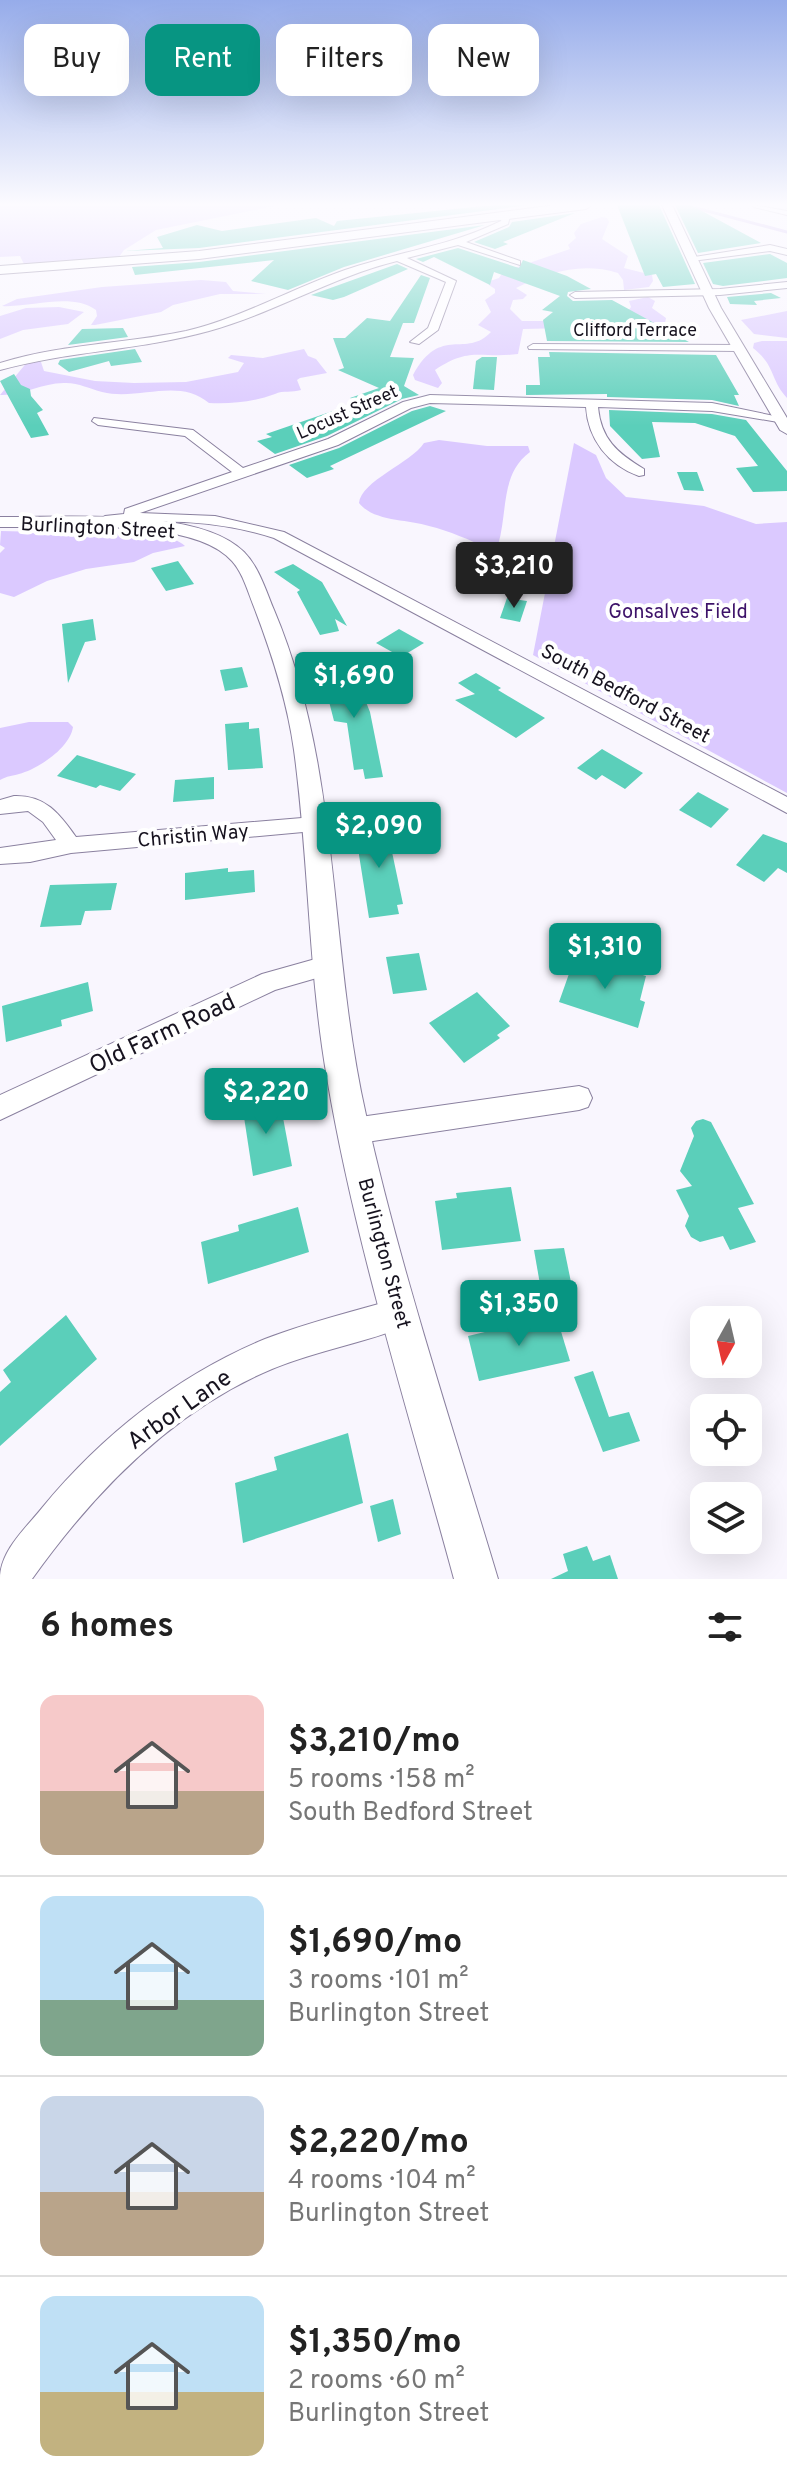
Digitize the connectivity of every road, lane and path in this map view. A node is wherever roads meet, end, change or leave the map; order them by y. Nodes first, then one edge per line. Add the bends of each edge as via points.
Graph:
1 (329, 279) edge
2 (446, 279) edge
3 (701, 279) edge
4 (787, 285) edge
5 (708, 293) junction
6 (575, 295) dead end
7 (415, 342) dead end
8 (533, 347) dead end
9 (737, 348) junction
10 (0, 367) edge
11 (592, 405) junction
12 (778, 418) junction
13 (98, 421) dead end
14 (787, 430) edge
15 (639, 472) dead end
16 (241, 473) junction
17 (0, 522) edge
18 (83, 522) junction
19 (787, 806) edge
20 (0, 807) edge
21 (314, 824) junction
22 (71, 845) junction
23 (0, 856) edge
24 (326, 966) junction
25 (579, 1098) dead end
26 (0, 1108) edge
27 (353, 1131) junction
28 (400, 1313) junction
29 (10, 1579) edge
30 (476, 1579) edge

1 - 10 street via 213,327 44,353
2 - 7 street via 451,281 432,331
3 - 5 street
4 - 5 street
5 - 6 street
5 - 9 street
8 - 9 street, Clifford Terrace
9 - 12 street
11 - 12 street, Locust Street via 712,407
11 - 15 street via 597,437
11 - 16 street, Locust Street via 420,401 333,442
12 - 14 street
13 - 16 street via 189,433
16 - 18 street, Locust Street
17 - 18 street, Burlington Street
18 - 19 street, South Bedford Street via 163,517 236,523 279,535
18 - 21 street, Burlington Street via 194,533 222,544 241,560 284,655 298,702
20 - 22 street via 41,807
21 - 22 street, Christin Way
21 - 24 street, Burlington Street
22 - 23 street, Christin Way
24 - 26 street, Old Farm Road via 270,981
24 - 27 street, Burlington Street
25 - 27 street
27 - 28 street, Burlington Street
28 - 29 street, Arbor Lane via 283,1348 188,1397 95,1474
28 - 30 street, Burlington Street

